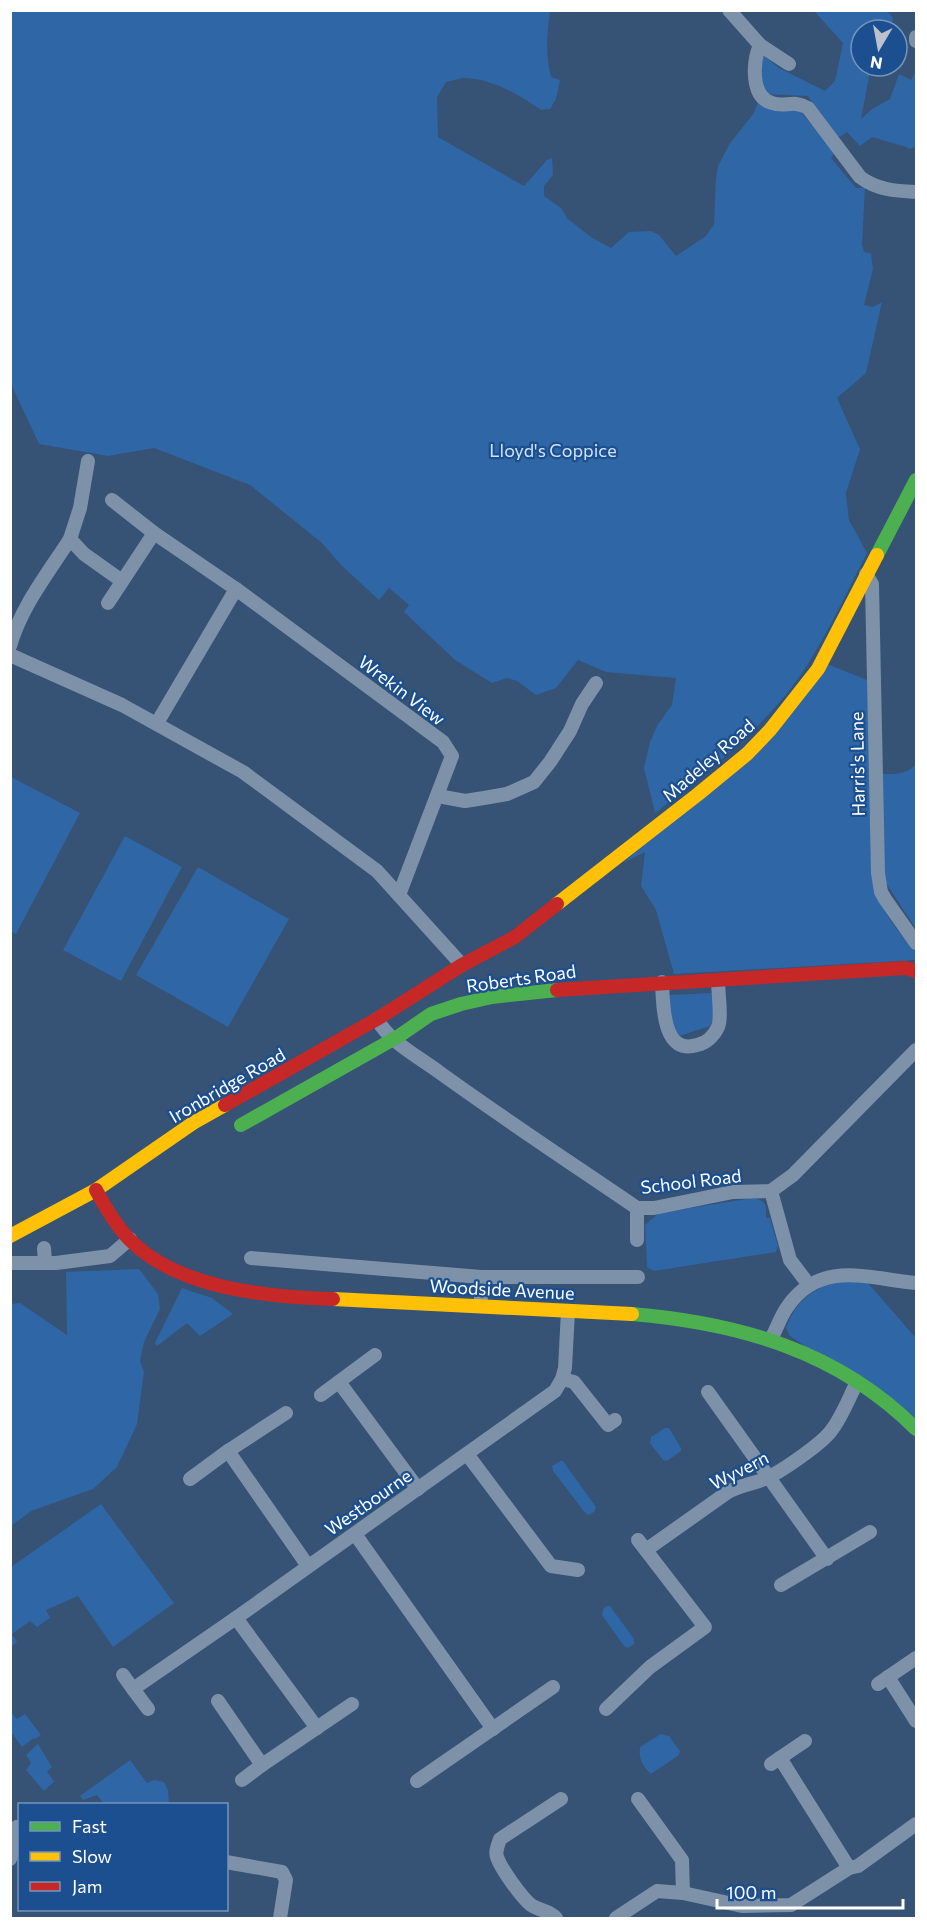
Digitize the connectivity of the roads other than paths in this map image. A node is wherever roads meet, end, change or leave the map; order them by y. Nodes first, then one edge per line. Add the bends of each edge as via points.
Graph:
1 (729, 10) edge
2 (916, 37) edge
3 (916, 41) edge
4 (760, 45) junction
5 (789, 64) dead end
6 (916, 192) edge
7 (88, 461) dead end
8 (916, 480) edge
9 (112, 500) dead end
10 (154, 532) junction
11 (70, 539) junction
12 (866, 574) junction
13 (122, 581) junction
14 (236, 589) junction
15 (108, 603) dead end
16 (10, 646) edge
17 (10, 655) edge
18 (596, 683) dead end
19 (157, 723) junction
20 (438, 796) junction
21 (399, 895) junction
22 (916, 943) edge
23 (462, 965) junction
24 (916, 971) edge
25 (718, 980) junction
26 (662, 982) junction
27 (377, 1019) junction
28 (394, 1039) junction
29 (916, 1050) edge
30 (241, 1125) dead end
31 (96, 1190) junction
32 (771, 1191) junction
33 (637, 1208) junction
34 (10, 1236) edge
35 (130, 1239) junction
36 (637, 1240) dead end
37 (44, 1248) dead end
38 (251, 1257) dead end
39 (10, 1263) edge
40 (45, 1263) junction
41 (481, 1277) junction
42 (638, 1277) dead end
43 (916, 1283) edge
44 (809, 1285) junction
45 (481, 1306) junction
46 (568, 1311) junction
47 (771, 1339) junction
48 (375, 1355) dead end
49 (562, 1379) junction
50 (339, 1382) junction
51 (857, 1382) junction
52 (708, 1392) dead end
53 (321, 1395) dead end
54 (286, 1413) dead end
55 (615, 1420) dead end
56 (916, 1429) edge
57 (228, 1451) junction
58 (467, 1454) junction
59 (769, 1477) junction
60 (190, 1479) dead end
61 (418, 1489) junction
62 (870, 1532) dead end
63 (355, 1534) junction
64 (826, 1559) junction
65 (308, 1566) junction
66 (578, 1570) dead end
67 (781, 1585) dead end
68 (236, 1618) junction
69 (916, 1658) edge
70 (123, 1676) dead end
71 (553, 1688) dead end
72 (133, 1689) junction
73 (218, 1701) dead end
74 (352, 1704) dead end
75 (148, 1709) dead end
76 (606, 1709) dead end
77 (916, 1721) edge
78 (317, 1728) junction
79 (493, 1729) junction
80 (805, 1741) dead end
81 (262, 1765) junction
82 (242, 1780) dead end
83 (417, 1782) dead end
84 (561, 1799) dead end
85 (638, 1799) dead end
86 (916, 1824) edge
87 (18, 1827) edge
88 (10, 1858) edge
89 (228, 1862) edge
90 (849, 1868) junction
91 (683, 1893) junction
92 (561, 1916) edge
93 (280, 1918) edge
94 (616, 1918) edge

1 - 4 street
2 - 3 street
4 - 5 street
4 - 6 street via 755,56 755,81 761,96 770,103 796,103 808,108 869,184
7 - 11 street
8 - 12 street, Madeley Road
9 - 10 street, Wrekin View
10 - 13 street
10 - 14 street, Wrekin View
11 - 13 street
11 - 16 street via 32,597
12 - 22 street, Harris's Lane via 872,584 879,882 885,899
12 - 23 street, Madeley Road via 818,669 747,754 515,937
13 - 15 street
14 - 19 street
14 - 20 street, Wrekin View via 442,742 452,756
17 - 19 street
18 - 20 street via 570,731 534,782 507,794 465,801
19 - 21 street via 243,772 377,871
20 - 21 street, Wrekin View
21 - 23 street
23 - 27 street, Ironbridge Road
24 - 25 street, Roberts Road via 905,968
25 - 26 street, Roberts Road
25 - 26 street via 719,1025 706,1042 694,1047 682,1046 671,1037 664,1019
26 - 28 street, Roberts Road via 492,997 431,1014
27 - 28 street, School Road
27 - 31 street, Ironbridge Road via 192,1123
28 - 30 street
28 - 33 street, School Road
29 - 32 street via 793,1175
31 - 34 street, Ironbridge Road
31 - 35 street, Woodside Avenue via 111,1217
32 - 33 street, School Road via 733,1192
32 - 44 street via 790,1260
33 - 36 street
35 - 40 street via 110,1256
35 - 45 street, Woodside Avenue via 172,1268 241,1290
37 - 40 street
38 - 41 street
39 - 40 street
41 - 42 street
41 - 45 street
43 - 44 street via 845,1274
44 - 47 street via 788,1305
45 - 46 street, Woodside Avenue
46 - 47 street, Woodside Avenue via 664,1317
46 - 49 street
47 - 51 street, Woodside Avenue
48 - 50 street
49 - 55 street via 574,1382 608,1425
49 - 58 street, Westbourne via 555,1391
50 - 53 street
50 - 61 street
51 - 56 street, Woodside Avenue via 886,1401
51 - 59 street, Wyvern via 830,1433
52 - 59 street
54 - 57 street
57 - 60 street
57 - 65 street
58 - 61 street, Westbourne
58 - 66 street via 550,1566
59 - 64 street
59 - 76 street, Wyvern via 739,1486 642,1545 705,1627 650,1667
61 - 63 street, Westbourne
62 - 64 street
63 - 65 street, Westbourne
63 - 79 street
64 - 67 street
65 - 68 street, Westbourne
68 - 72 street, Westbourne
68 - 78 street
69 - 77 street via 883,1681
70 - 72 street
71 - 79 street
72 - 75 street
73 - 81 street
74 - 78 street
78 - 81 street
79 - 83 street
80 - 90 street via 776,1761
81 - 82 street
84 - 92 street via 500,1839 496,1856 528,1903
85 - 91 street via 682,1860
86 - 90 street via 858,1866
87 - 88 street
89 - 93 street via 282,1872 286,1880
90 - 91 street via 791,1905 742,1906
91 - 94 street via 657,1891

